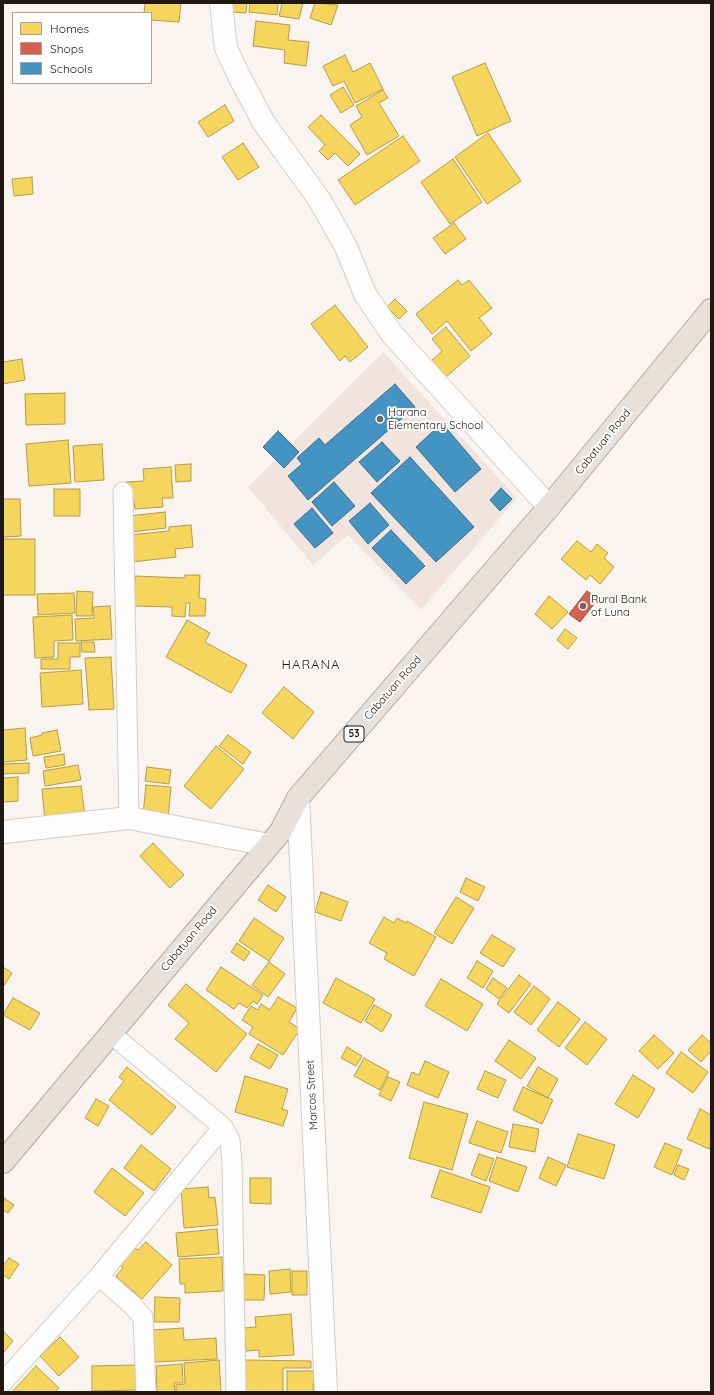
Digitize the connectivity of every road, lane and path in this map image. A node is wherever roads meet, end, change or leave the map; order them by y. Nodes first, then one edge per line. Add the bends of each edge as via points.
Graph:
1 (220, 3) edge
2 (711, 310) edge
3 (123, 492) dead end
4 (549, 507) junction
5 (298, 798) junction
6 (129, 818) junction
7 (3, 832) edge
8 (269, 845) junction
9 (110, 1033) junction
10 (223, 1127) junction
11 (3, 1162) edge
12 (98, 1276) junction
13 (3, 1382) edge
14 (146, 1392) edge
15 (236, 1392) edge
16 (326, 1392) edge

1 - 4 street via 226,48 240,78 264,123 319,199 346,247 365,294 392,334
2 - 4 highway, Cabatuan Road / 53
3 - 6 street
4 - 5 highway, Cabatuan Road / 53
5 - 8 highway, Cabatuan Road / 53 via 282,831
5 - 16 street, Marcos Street
6 - 7 street
6 - 8 street
8 - 9 highway, Cabatuan Road / 53
9 - 10 street
9 - 11 highway, Cabatuan Road / 53
10 - 12 street
10 - 15 street via 230,1140 232,1164
12 - 13 street
12 - 14 street via 143,1317

